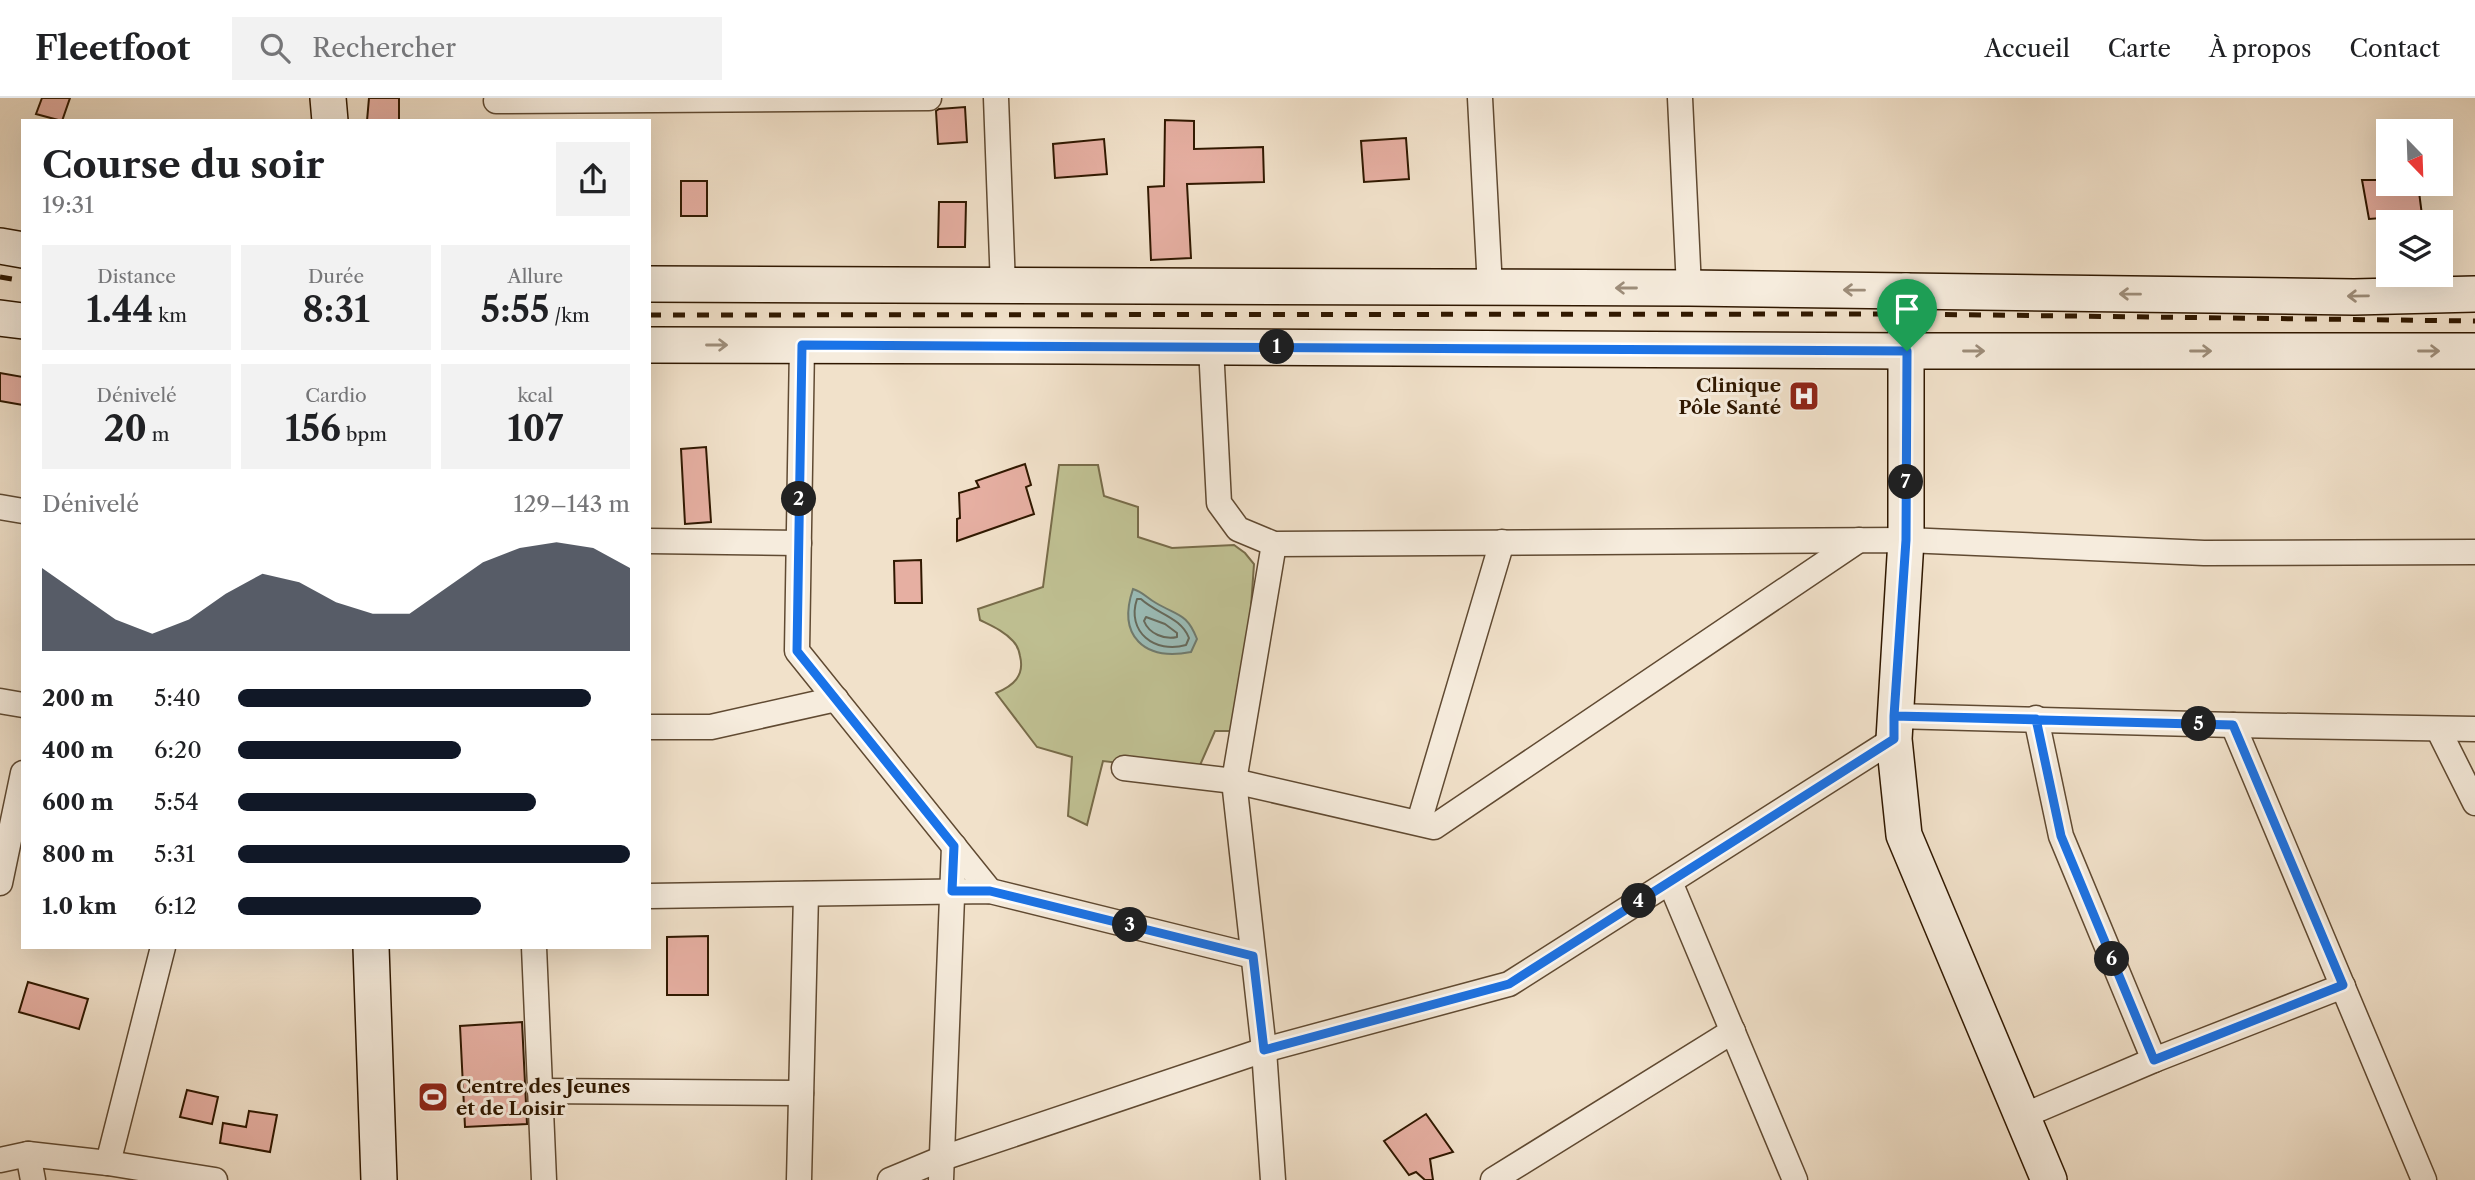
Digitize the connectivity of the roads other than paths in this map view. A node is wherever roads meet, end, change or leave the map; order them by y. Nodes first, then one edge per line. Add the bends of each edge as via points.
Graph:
1 (328, 98) edge
2 (929, 98) edge
3 (996, 98) edge
4 (1480, 98) edge
5 (1680, 98) edge
6 (496, 107) edge
7 (330, 119) edge
8 (0, 246) edge
9 (21, 250) edge
10 (651, 284) edge
11 (1003, 287) junction
12 (1490, 288) junction
13 (1689, 288) junction
14 (1906, 291) junction
15 (2475, 294) edge
16 (0, 318) edge
17 (21, 321) edge
18 (651, 345) edge
19 (802, 345) junction
20 (1211, 347) junction
21 (1907, 351) junction
22 (2475, 351) edge
23 (0, 507) edge
24 (21, 511) edge
25 (1858, 540) junction
26 (1906, 540) junction
27 (651, 541) edge
28 (1502, 542) junction
29 (799, 543) junction
30 (1274, 544) junction
31 (2475, 552) edge
32 (836, 699) junction
33 (0, 701) edge
34 (21, 705) edge
35 (2036, 719) junction
36 (2233, 725) junction
37 (651, 727) edge
38 (1894, 728) junction
39 (2438, 729) junction
40 (2475, 729) edge
41 (1124, 768) dead end
42 (1234, 781) junction
43 (21, 785) edge
44 (2475, 803) edge
45 (1419, 822) junction
46 (954, 846) junction
47 (6, 876) edge
48 (1670, 882) junction
49 (952, 891) junction
50 (990, 891) junction
51 (806, 894) junction
52 (651, 896) edge
53 (162, 949) edge
54 (370, 949) edge
55 (534, 949) edge
56 (1253, 956) junction
57 (2343, 985) junction
58 (1733, 1031) junction
59 (1264, 1050) junction
60 (2154, 1060) junction
61 (540, 1091) junction
62 (801, 1093) junction
63 (2023, 1116) junction
64 (28, 1154) junction
65 (0, 1160) edge
66 (108, 1163) junction
67 (942, 1169) edge
68 (33, 1180) edge
69 (213, 1180) edge
70 (379, 1180) edge
71 (544, 1180) edge
72 (799, 1180) edge
73 (890, 1180) edge
74 (1273, 1180) edge
75 (1493, 1180) edge
76 (1795, 1180) edge
77 (2049, 1180) edge
78 (2424, 1180) edge

1 - 7 main road
2 - 6 street
3 - 11 street
4 - 12 street
5 - 13 street
8 - 9 main road
10 - 11 main road
11 - 12 main road
13 -> 12 main road
14 -> 13 main road
15 -> 14 main road
14 - 21 main road
16 - 17 main road
18 -> 19 main road
19 - 20 main road
19 - 29 street
20 - 21 main road
20 - 30 street via 1219,503 1238,529
21 -> 22 main road
21 - 26 main road
23 - 24 street
25 - 26 street
25 - 28 street
25 - 45 street via 1434,827
26 - 31 street via 2204,553
26 - 38 main road
27 - 29 street
28 - 30 street
28 - 45 street
29 - 32 street via 797,651
30 - 42 street
32 - 37 street via 711,727
32 - 46 street
33 - 34 street
35 - 36 street
35 - 38 street
35 - 60 street via 2061,836
36 - 39 street
36 - 57 street
38 - 48 street
38 - 63 main road via 1904,835
39 - 40 street
39 - 44 street
41 - 42 street
42 - 45 street
42 - 56 street
43 - 47 street
46 - 49 street
46 - 50 street
48 - 58 street
48 - 59 street via 1509,984
49 - 50 street
49 - 51 street
49 - 67 street
50 - 56 street
51 - 52 street
51 - 62 street
53 - 66 street
54 - 70 main road
55 - 61 street
56 - 59 street
57 - 60 street
57 - 78 street
58 - 75 street
58 - 76 street
59 - 67 street
59 - 74 street
60 - 63 street
61 - 62 street
61 - 71 street
62 - 72 street
63 - 77 main road
64 - 65 street
64 - 66 street
64 - 68 street
66 - 69 street
67 - 73 street

